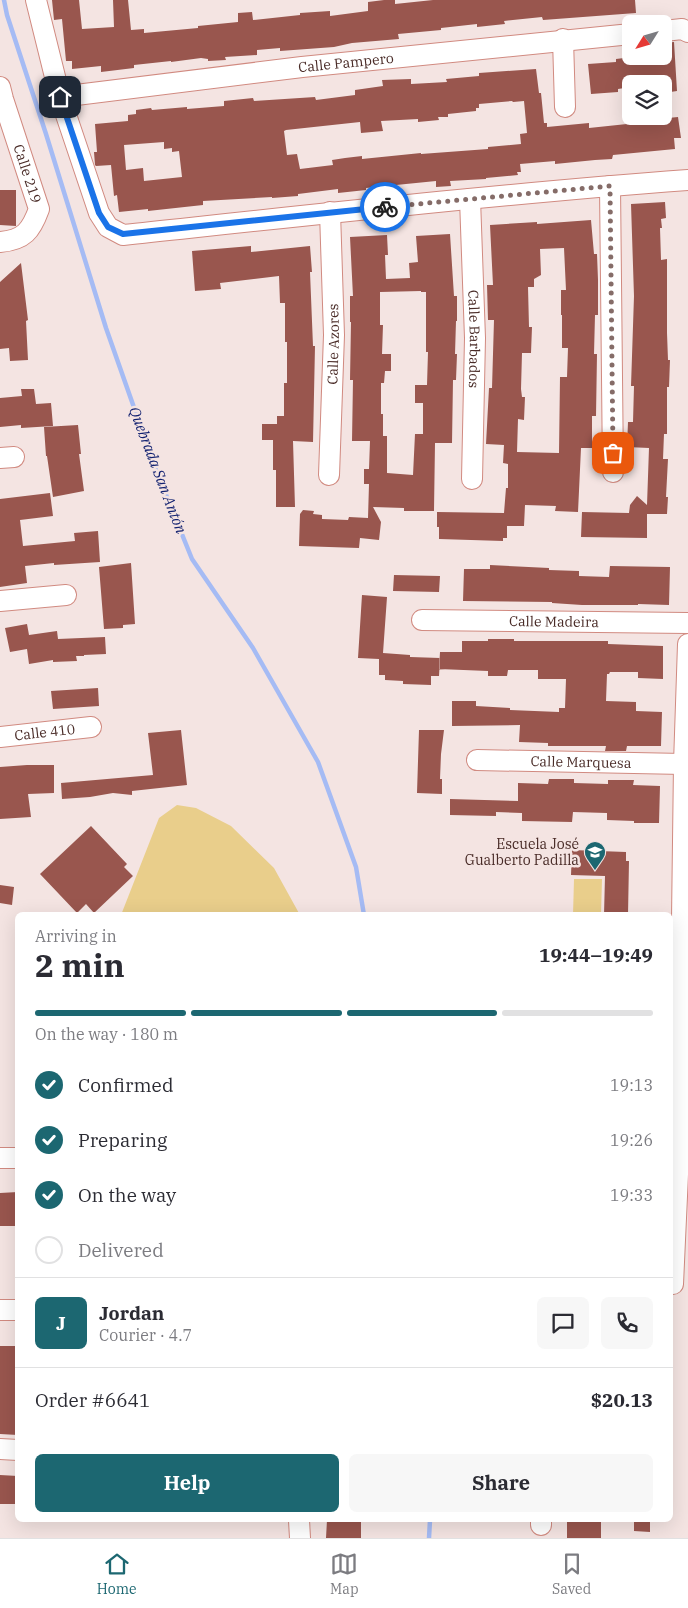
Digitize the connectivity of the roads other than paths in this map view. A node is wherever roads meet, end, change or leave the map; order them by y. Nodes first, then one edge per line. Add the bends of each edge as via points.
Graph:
1 (36, 0) edge
2 (672, 30) edge
3 (688, 32) edge
4 (622, 35) edge
5 (563, 40) junction
6 (1, 95) edge
7 (60, 97) junction
8 (565, 107) dead end
9 (688, 180) edge
10 (610, 186) junction
11 (470, 200) junction
12 (330, 212) junction
13 (0, 242) edge
14 (613, 472) dead end
15 (329, 475) dead end
16 (472, 479) dead end
17 (66, 595) dead end
18 (0, 601) edge
19 (422, 620) dead end
20 (688, 623) edge
21 (688, 644) edge
22 (91, 727) dead end
23 (0, 737) edge
24 (477, 760) dead end
25 (684, 764) junction
26 (684, 1016) edge
27 (684, 1152) edge
28 (0, 1158) edge
29 (15, 1158) edge
30 (677, 1284) edge
31 (0, 1310) edge
32 (15, 1310) edge
33 (0, 1449) edge
34 (15, 1450) edge
35 (299, 1522) edge
36 (300, 1538) edge

1 - 7 street
2 - 3 street
4 - 5 street, Calle Pampero
5 - 7 street, Calle Pampero via 302,67
5 - 8 street
6 - 13 street, Calle 219 via 39,210 35,221 21,238
7 - 12 street via 99,213 108,227 123,234
9 - 10 street
10 - 11 street
10 - 14 street
11 - 12 street
11 - 16 street, Calle Barbados via 475,338
12 - 15 street, Calle Azores via 334,335
17 - 18 street
19 - 20 street, Calle Madeira
21 - 25 street
22 - 23 street, Calle 410
24 - 25 street, Calle Marquesa
25 - 26 street
26 - 27 street
27 - 30 street
28 - 29 street
31 - 32 street
33 - 34 street
35 - 36 street

